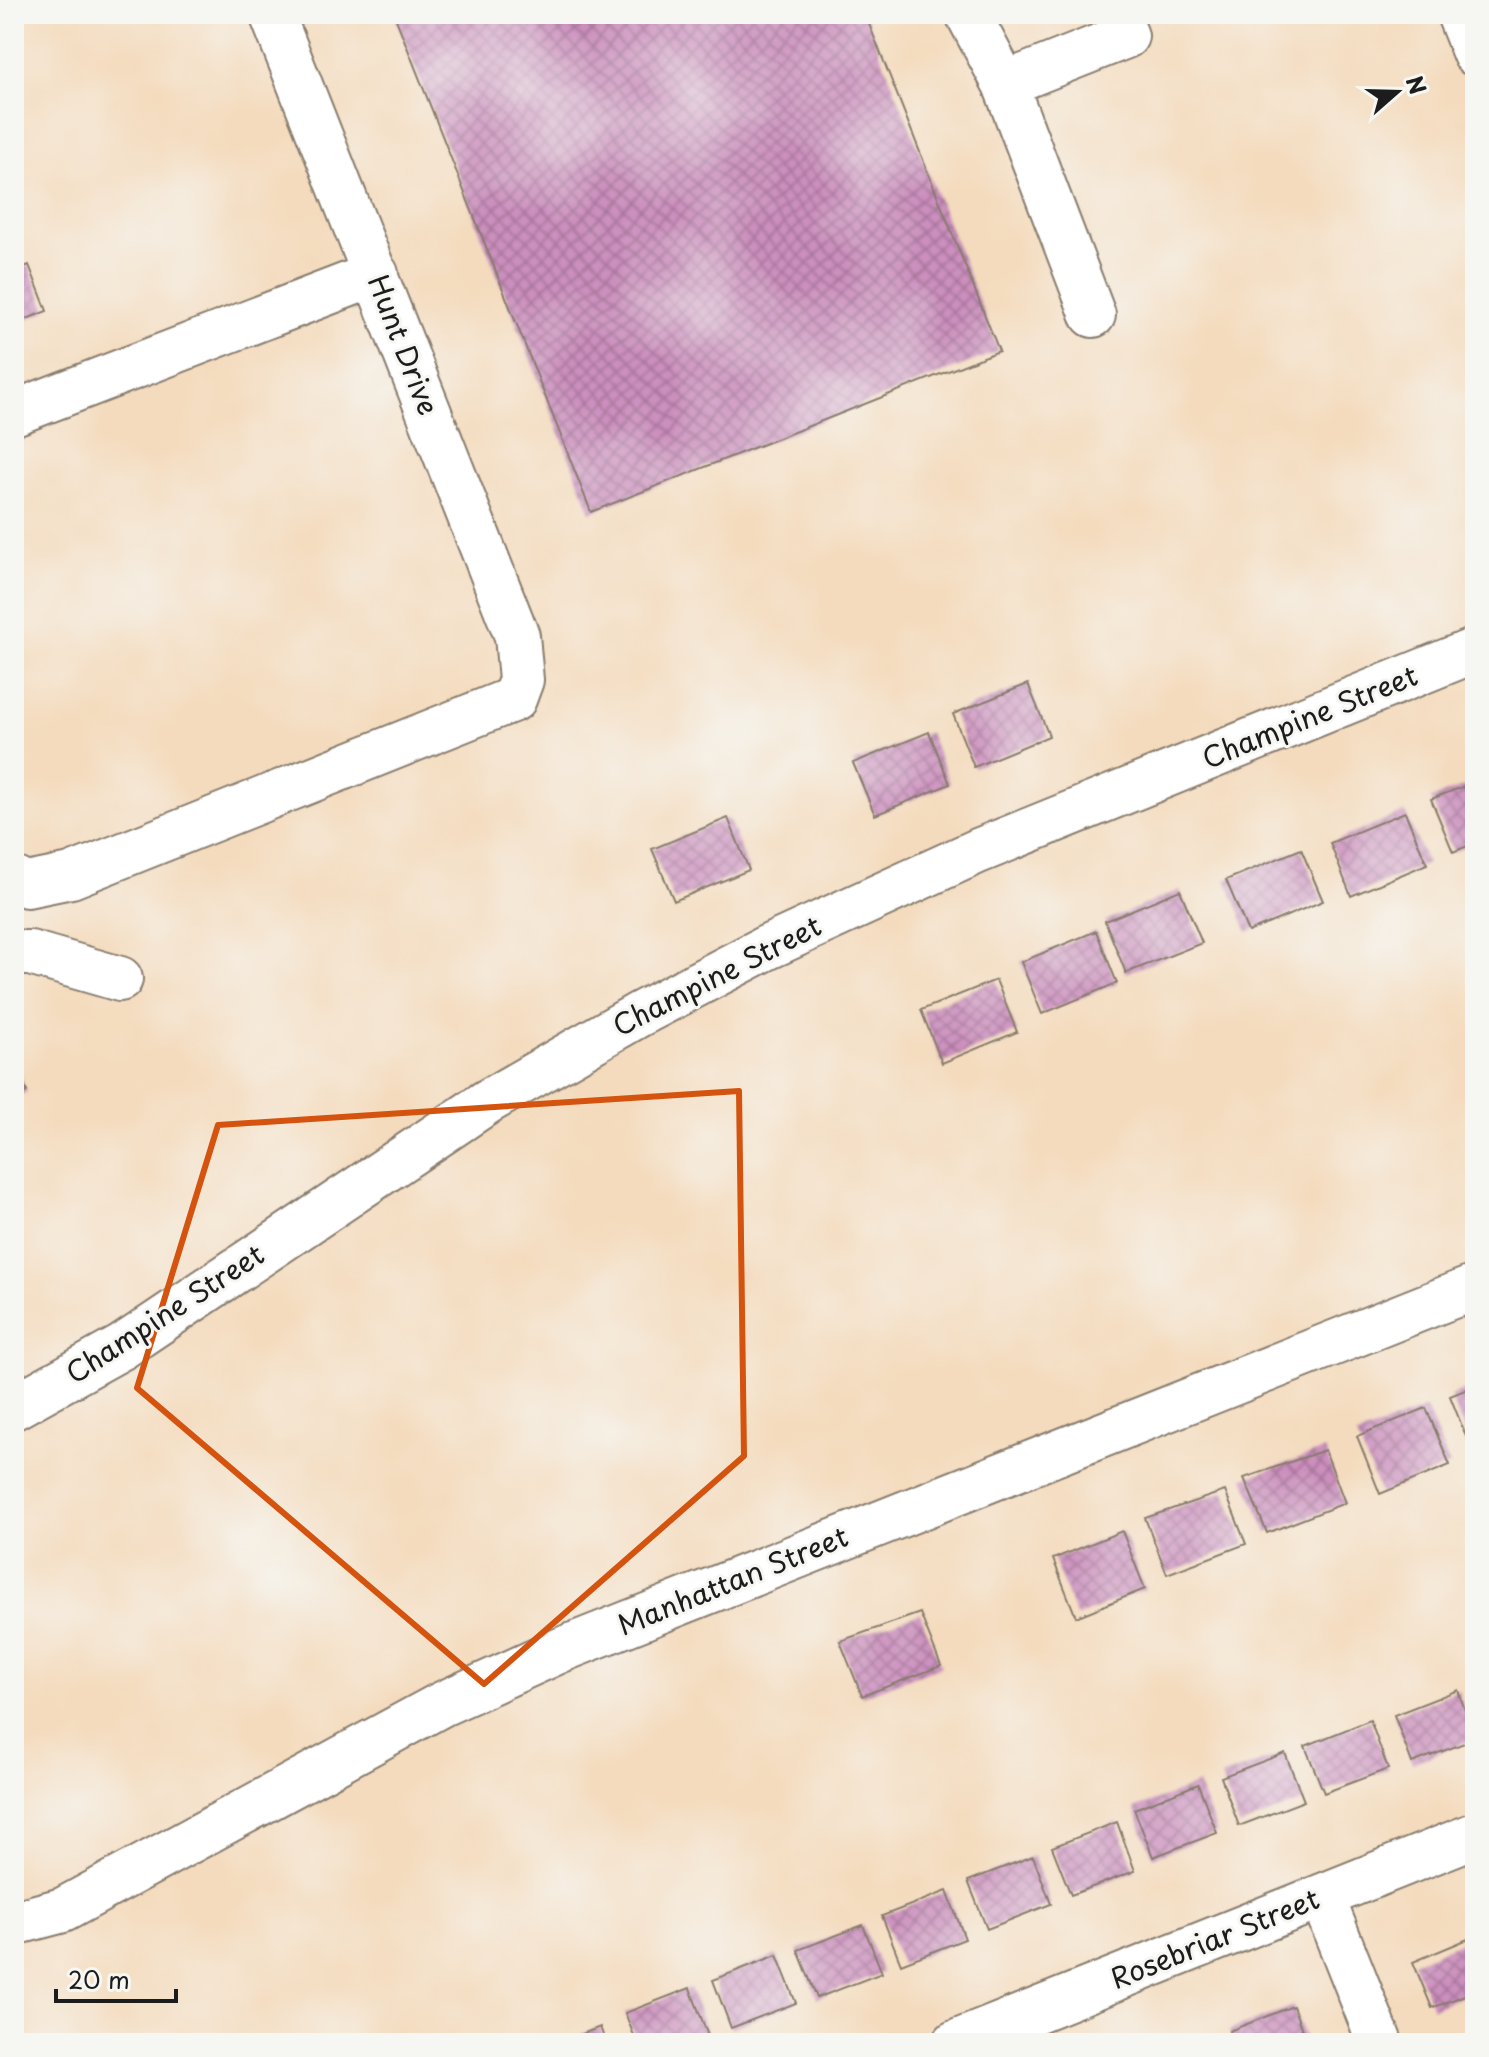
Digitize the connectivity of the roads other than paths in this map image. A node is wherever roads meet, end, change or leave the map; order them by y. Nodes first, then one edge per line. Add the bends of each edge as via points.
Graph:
1 (272, 14) edge
2 (968, 14) edge
3 (1117, 14) edge
4 (1459, 14) edge
5 (1475, 54) edge
6 (1005, 84) junction
7 (376, 274) junction
8 (1093, 315) dead end
9 (14, 413) edge
10 (1475, 650) edge
11 (14, 879) edge
12 (14, 953) edge
13 (120, 979) dead end
14 (1475, 1287) edge
15 (14, 1407) edge
16 (1475, 1835) edge
17 (1322, 1897) junction
18 (14, 1923) edge
19 (955, 2043) edge
20 (1380, 2043) edge

1 - 7 street, Hunt Drive
2 - 6 street
3 - 6 street via 1126,36
4 - 5 street
6 - 8 street
7 - 9 street
7 - 11 street, Hunt Drive via 517,636 521,680 514,699 86,870 27,885
10 - 15 street, Champine Street via 978,851 753,955 487,1102 122,1347
12 - 13 street
14 - 18 street, Manhattan Street via 561,1650 442,1704 63,1910
16 - 17 street, Rosebriar Street
17 - 19 street, Rosebriar Street
17 - 20 street

